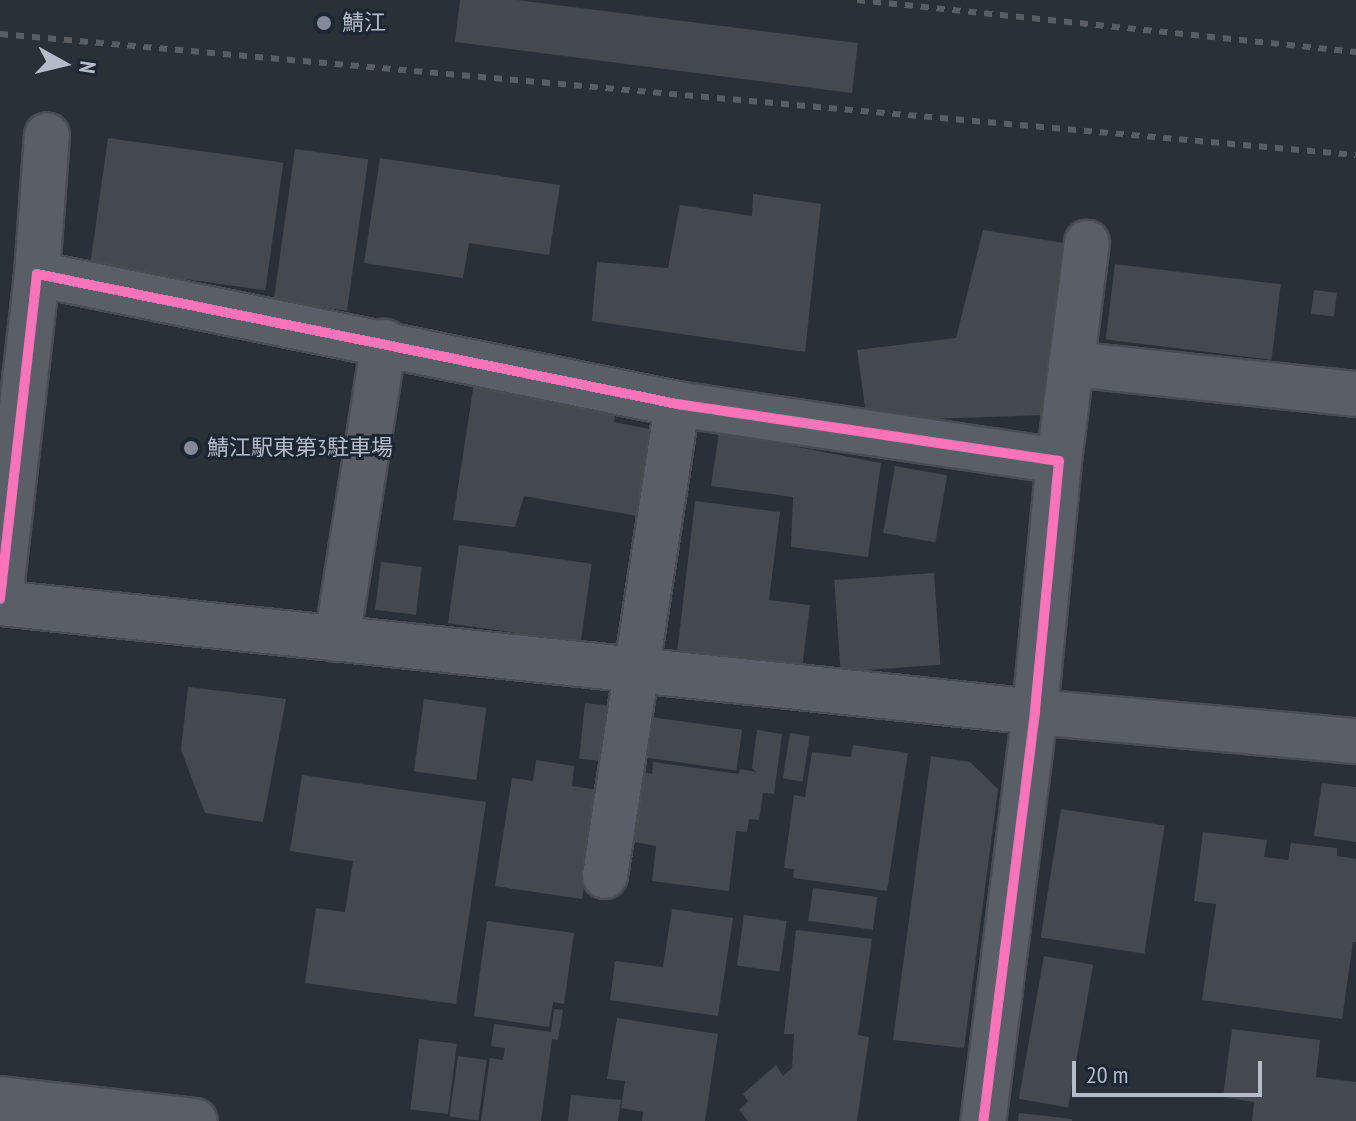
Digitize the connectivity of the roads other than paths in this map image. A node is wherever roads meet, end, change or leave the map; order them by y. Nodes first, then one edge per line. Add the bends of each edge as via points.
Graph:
1 (47, 135) dead end
2 (1087, 243) dead end
3 (37, 274) junction
4 (384, 342) junction
5 (1071, 364) junction
6 (1356, 394) edge
7 (677, 404) junction
8 (1059, 461) junction
9 (0, 601) edge
10 (337, 639) junction
11 (634, 669) junction
12 (1035, 712) junction
13 (1356, 741) edge
14 (605, 876) dead end
15 (0, 1099) edge
16 (195, 1121) edge
17 (983, 1121) edge

1 - 3 street
2 - 5 street
3 - 4 street
3 - 9 street
4 - 7 street
4 - 10 street
5 - 6 street
5 - 8 street
7 - 8 street
7 - 11 street
8 - 12 street
9 - 10 street
10 - 11 street
11 - 12 street
11 - 14 street
12 - 13 street
12 - 17 street
15 - 16 street

